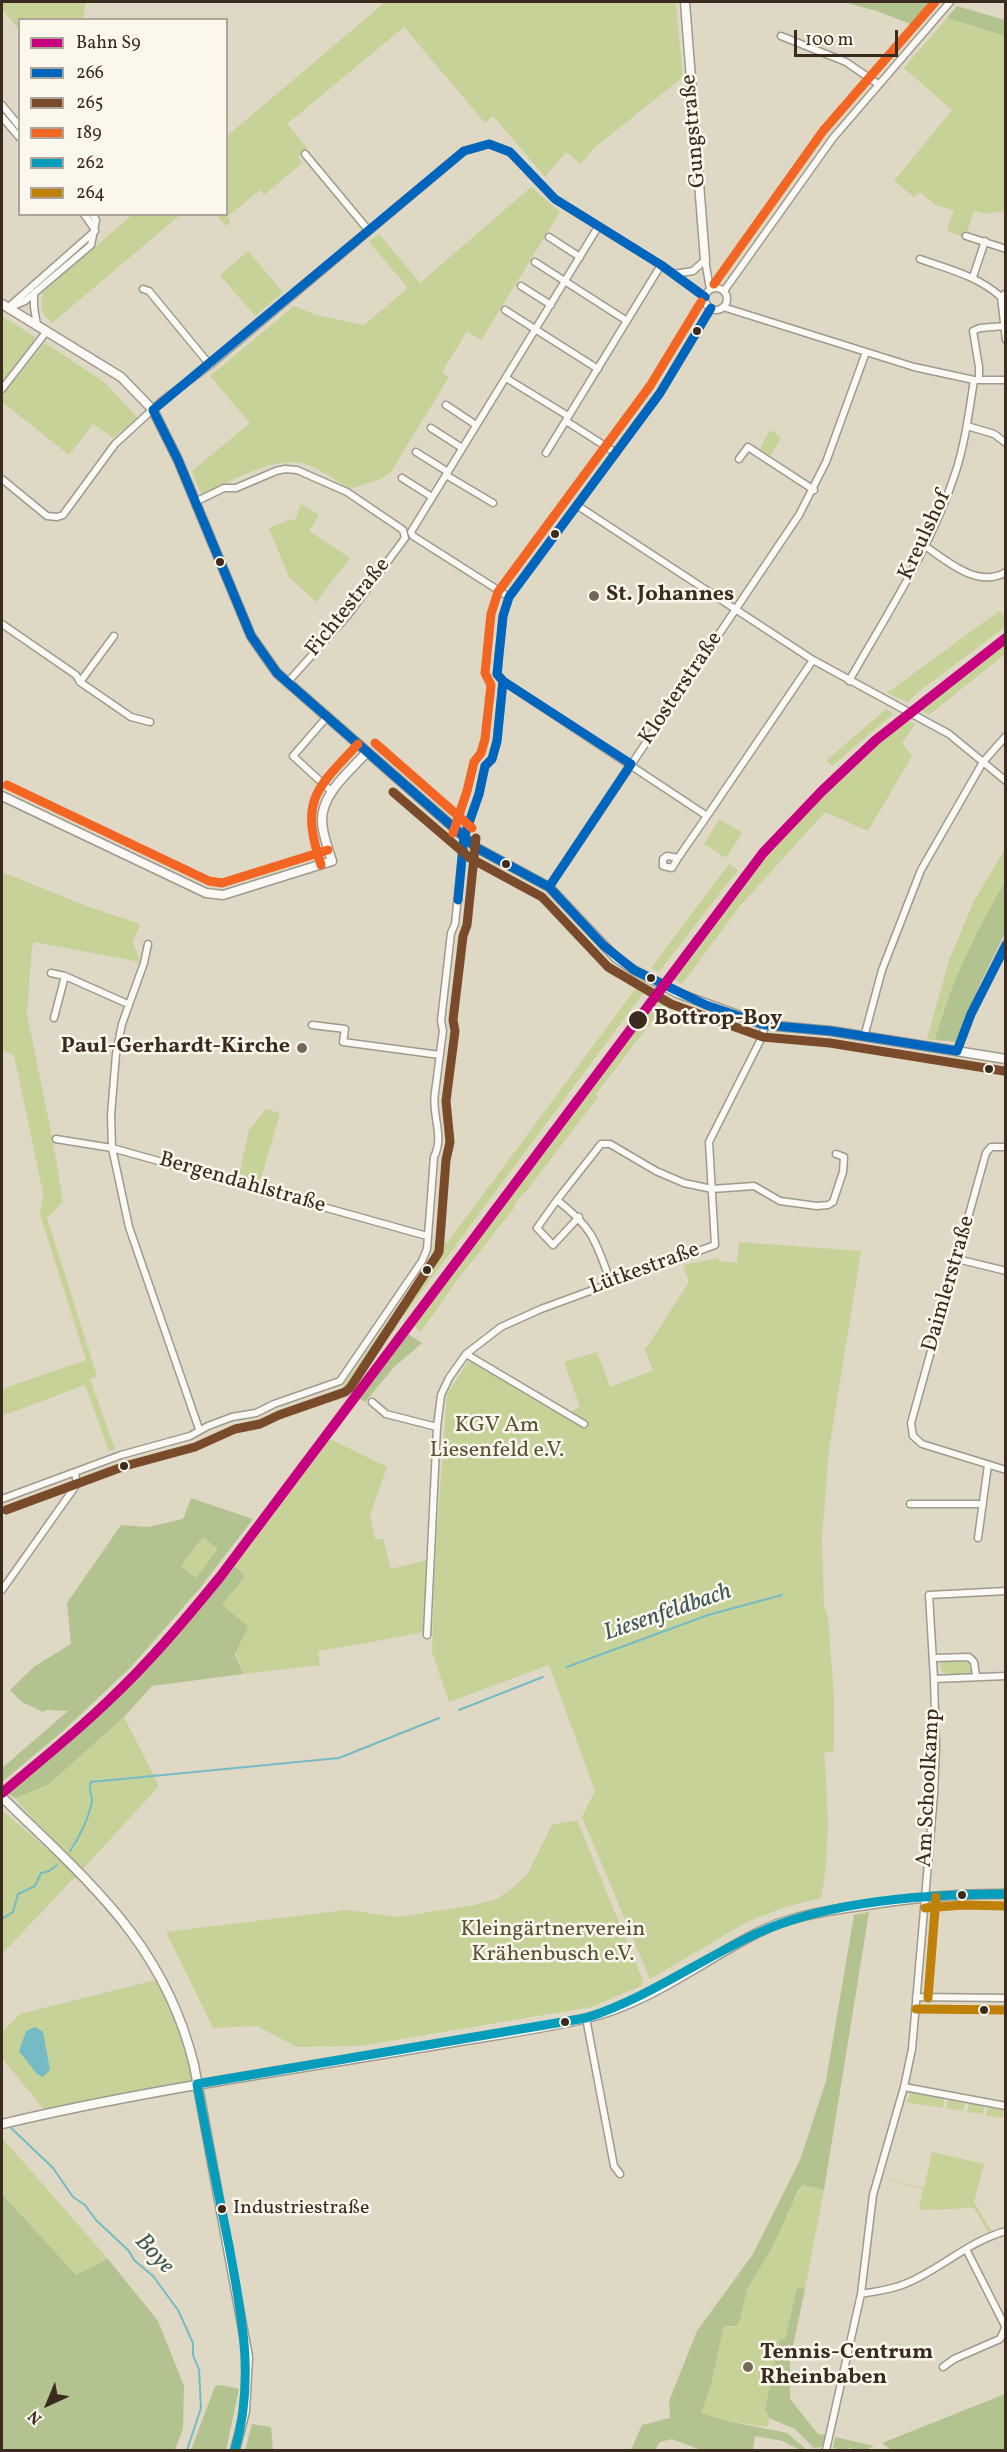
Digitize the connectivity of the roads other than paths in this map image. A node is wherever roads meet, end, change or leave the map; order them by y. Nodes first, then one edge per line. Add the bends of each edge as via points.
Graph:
1 (685, 2) edge
2 (950, 2) edge
3 (781, 36) dead end
4 (878, 84) junction
5 (2, 105) edge
6 (2, 117) edge
7 (18, 125) edge
8 (18, 136) edge
9 (305, 154) dead end
10 (85, 216) edge
11 (93, 216) edge
12 (598, 227) junction
13 (95, 230) junction
14 (369, 231) junction
15 (966, 236) dead end
16 (549, 237) dead end
17 (985, 241) junction
18 (1005, 249) edge
19 (580, 257) junction
20 (920, 259) dead end
21 (705, 260) junction
22 (535, 262) dead end
23 (661, 265) junction
24 (673, 274) junction
25 (973, 277) junction
26 (565, 281) junction
27 (521, 286) dead end
28 (143, 289) dead end
29 (710, 290) junction
30 (723, 291) junction
31 (34, 293) junction
32 (1003, 295) edge
33 (705, 297) junction
34 (551, 305) junction
35 (5, 306) edge
36 (723, 307) junction
37 (711, 308) junction
38 (505, 310) dead end
39 (627, 321) junction
40 (37, 325) junction
41 (1005, 326) edge
42 (536, 330) junction
43 (47, 331) junction
44 (1005, 340) edge
45 (866, 352) junction
46 (210, 365) junction
47 (598, 369) junction
48 (506, 378) junction
49 (976, 380) junction
50 (1005, 380) edge
51 (2, 389) edge
52 (446, 405) dead end
53 (153, 410) junction
54 (567, 418) junction
55 (476, 425) junction
56 (967, 426) junction
57 (430, 429) dead end
58 (1005, 443) edge
59 (462, 448) junction
60 (416, 452) dead end
61 (546, 453) dead end
62 (616, 453) junction
63 (739, 459) dead end
64 (447, 473) junction
65 (402, 478) dead end
66 (2, 479) edge
67 (814, 490) junction
68 (432, 497) junction
69 (195, 502) junction
70 (494, 503) dead end
71 (578, 506) junction
72 (924, 546) junction
73 (1005, 572) edge
74 (509, 597) junction
75 (736, 609) junction
76 (2, 624) edge
77 (114, 636) dead end
78 (813, 660) junction
79 (502, 681) junction
80 (849, 681) junction
81 (80, 682) junction
82 (287, 683) junction
83 (326, 717) junction
84 (150, 722) dead end
85 (1005, 736) edge
86 (367, 752) junction
87 (983, 762) junction
88 (631, 765) junction
89 (1005, 781) edge
90 (331, 791) junction
91 (2, 796) edge
92 (707, 816) junction
93 (464, 837) junction
94 (678, 858) dead end
95 (549, 887) junction
96 (148, 944) dead end
97 (1005, 944) edge
98 (51, 973) dead end
99 (65, 976) junction
100 (128, 1004) junction
101 (54, 1018) dead end
102 (312, 1025) dead end
103 (765, 1025) junction
104 (864, 1036) junction
105 (957, 1052) junction
106 (440, 1055) junction
107 (1005, 1059) edge
108 (56, 1140) dead end
109 (1005, 1147) edge
110 (112, 1148) junction
111 (836, 1154) dead end
112 (712, 1189) junction
113 (557, 1200) junction
114 (579, 1217) junction
115 (427, 1236) junction
116 (957, 1259) junction
117 (1005, 1271) edge
118 (611, 1283) junction
119 (466, 1354) junction
120 (372, 1402) dead end
121 (584, 1424) dead end
122 (437, 1427) junction
123 (200, 1430) junction
124 (988, 1465) junction
125 (1005, 1470) edge
126 (75, 1473) junction
127 (2, 1498) edge
128 (910, 1504) dead end
129 (983, 1504) junction
130 (978, 1538) dead end
131 (2, 1590) edge
132 (1005, 1591) edge
133 (427, 1635) dead end
134 (933, 1658) junction
135 (1005, 1676) edge
136 (976, 1677) junction
137 (934, 1679) junction
138 (2, 1797) edge
139 (1005, 1894) edge
140 (924, 1896) junction
141 (916, 1997) junction
142 (1005, 1998) edge
143 (586, 2018) junction
144 (197, 2084) junction
145 (904, 2087) junction
146 (1005, 2106) edge
147 (2, 2124) edge
148 (620, 2174) dead end
149 (1005, 2231) edge
150 (966, 2249) junction
151 (861, 2294) junction
152 (1005, 2326) edge
153 (943, 2367) dead end
154 (235, 2451) edge
155 (826, 2451) edge

1 - 21 main road, Gungstraße
2 - 4 street
3 - 4 street via 846,62
4 - 30 street via 826,146
5 - 7 street
6 - 8 street
9 - 14 street
10 - 13 street
11 - 13 street
12 - 14 street via 555,199 510,152 489,144 464,151
12 - 19 street
12 - 23 street
13 - 31 street via 91,245
13 - 35 street
14 - 46 street
15 - 17 street
16 - 19 street
17 - 18 street
17 - 25 street
19 - 26 street
20 - 25 street
21 - 24 street via 693,271
21 - 29 street, Gungstraße
22 - 26 street
23 - 24 street
23 - 39 street
24 - 33 street
25 - 32 street
26 - 34 street
26 - 39 street
27 - 34 street
28 - 46 street via 149,291
29 - 30 street
29 - 33 street
30 - 36 street via 727,299
31 - 35 street via 25,301
31 - 40 street
32 - 41 street
33 - 37 street
34 - 42 street
35 - 40 main road
36 - 37 street
36 - 45 street
37 - 62 street via 665,385
38 - 42 street
39 - 47 street
40 - 43 main road
41 - 44 street
41 - 49 street, Kreulshof via 973,331 979,367
42 - 47 street
42 - 48 street
43 - 51 street
43 - 53 main road via 121,377
45 - 49 street via 914,368
45 - 67 street, Klosterstraße
46 - 53 street
47 - 54 street
48 - 54 street
48 - 55 street
49 - 50 street
49 - 56 street, Kreulshof
52 - 55 street
53 - 66 street via 115,444 57,518 47,516
53 - 69 main road
54 - 61 street
54 - 62 street
55 - 59 street
56 - 58 street via 994,434
56 - 72 street, Kreulshof via 955,474
57 - 59 street
59 - 64 street
60 - 64 street
62 - 71 street
63 - 67 street via 748,447
64 - 68 street
64 - 70 street
65 - 68 street
67 - 75 street, Klosterstraße
68 - 74 street via 412,535
69 - 82 main road via 250,636
69 - 82 street, Fichtestraße via 276,471 297,470 347,492 403,530 405,538 348,615
71 - 74 street
71 - 75 street
72 - 73 street via 979,578 993,578
72 - 80 street, Kreulshof
74 - 79 street via 503,616 497,674
75 - 78 street
75 - 88 street, Klosterstraße
76 - 81 street via 76,675
77 - 81 street
78 - 80 street
78 - 92 street
79 - 88 street
79 - 93 street via 497,741 492,759 485,766
80 - 87 street via 954,737
81 - 84 street via 131,717
82 - 83 main road
83 - 86 main road
83 - 90 street via 293,756
85 - 87 street
86 - 90 main road
86 - 93 main road
87 - 89 street
87 - 104 street via 921,870 882,970
88 - 92 street
88 - 95 street, Klosterstraße
90 - 91 main road via 321,818 332,861 223,895 206,893
92 - 94 street
93 - 95 main road
93 - 106 street
95 - 103 main road via 610,952 633,970 706,1005
96 - 100 street
97 - 105 street
98 - 99 street
99 - 100 street
99 - 101 street
100 - 110 street via 116,1054
102 - 106 street via 345,1029 343,1042
103 - 104 main road
103 - 112 street, Lütkestraße via 709,1143
104 - 105 main road
105 - 107 main road
106 - 115 street via 434,1116 440,1146 434,1157
108 - 110 street, Bergendahlstraße
109 - 116 street, Daimlerstraße via 991,1147 986,1153
110 - 115 street, Bergendahlstraße
110 - 123 street via 129,1227
111 - 112 street via 844,1157 843,1172 833,1202 828,1205 780,1201 754,1186
112 - 113 street via 668,1177 604,1143
112 - 118 street, Lütkestraße via 715,1245
113 - 114 street
113 - 114 street via 537,1228 553,1245
114 - 118 street via 593,1235
115 - 123 street via 427,1249 419,1264 340,1381
116 - 117 street
116 - 124 street, Daimlerstraße via 911,1423 913,1436 922,1444
118 - 119 street, Lütkestraße via 508,1323
119 - 121 street
119 - 122 street, Lütkestraße via 443,1389
120 - 122 street via 386,1414
122 - 133 street, Lütkestraße
123 - 126 street
124 - 125 street
124 - 129 street
126 - 127 street
126 - 131 street via 76,1484
128 - 129 street
129 - 130 street
132 - 134 street, Am Schoolkamp via 929,1595
134 - 136 street via 969,1657 974,1662
134 - 137 street, Am Schoolkamp
135 - 136 street, Am Schoolkamp
136 - 137 street, Am Schoolkamp
137 - 140 street, Am Schoolkamp via 934,1794
138 - 144 main road via 109,1904 139,1940 178,2014
139 - 140 main road
140 - 141 street, Am Schoolkamp
140 - 143 main road via 793,1919 755,1934 652,1994
141 - 142 street
141 - 145 street, Am Schoolkamp
143 - 144 main road
143 - 148 street via 614,2166
144 - 147 main road
144 - 154 main road via 248,2357 245,2411
145 - 146 street
145 - 151 street, Am Schoolkamp via 873,2195
149 - 150 street
150 - 151 street via 908,2283
150 - 152 street
151 - 155 street, Am Schoolkamp
152 - 153 street via 1000,2339

